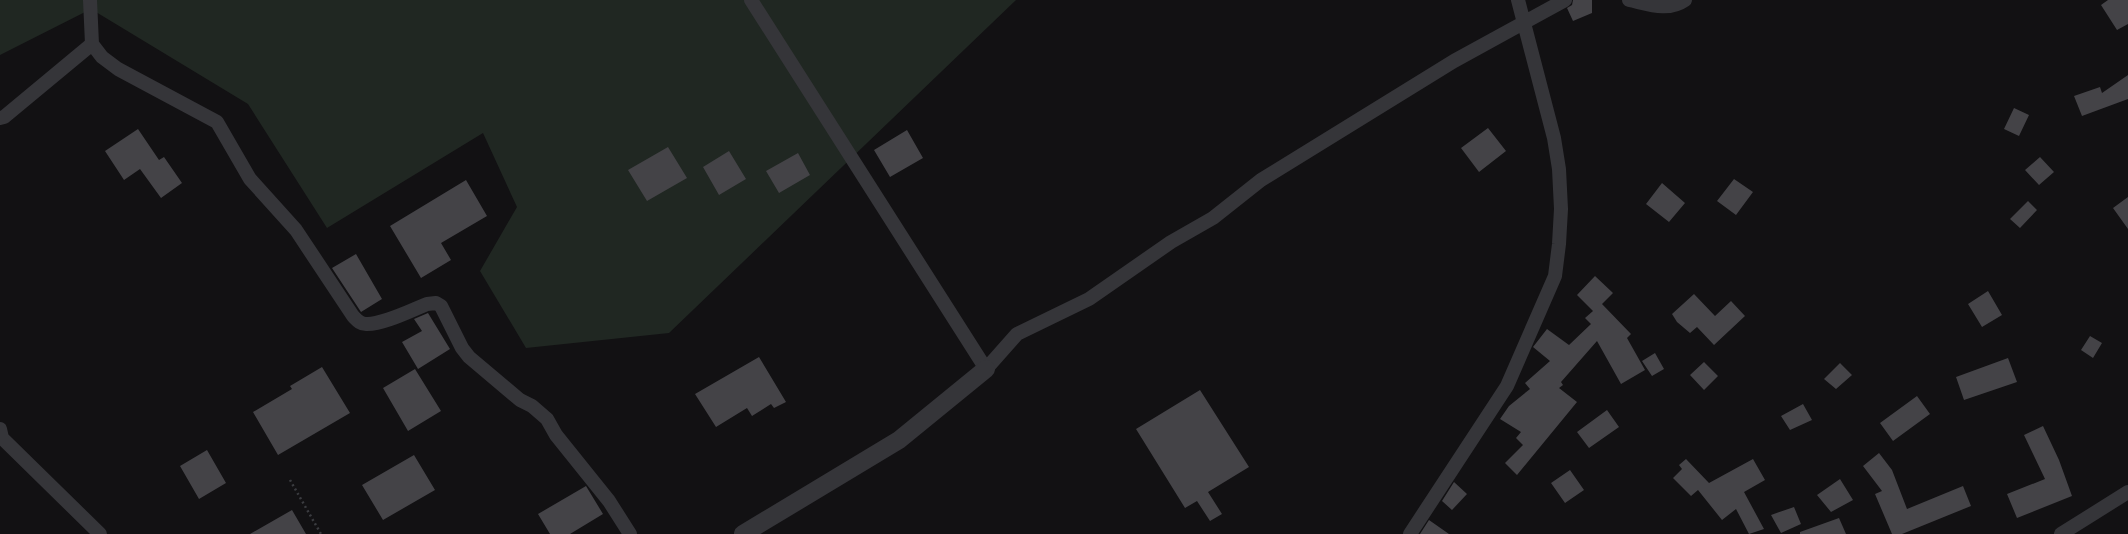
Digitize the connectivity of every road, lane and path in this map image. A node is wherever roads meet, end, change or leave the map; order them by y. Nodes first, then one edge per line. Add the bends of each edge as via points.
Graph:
1 (90, 0) edge
2 (750, 0) edge
3 (1518, 0) edge
4 (1565, 0) edge
5 (1629, 0) edge
6 (1685, 0) edge
7 (1523, 22) junction
8 (92, 44) junction
9 (0, 118) edge
10 (986, 369) junction
11 (1, 436) edge
12 (290, 480) dead end
13 (2128, 492) edge
14 (100, 534) edge
15 (321, 534) edge
16 (630, 534) edge
17 (743, 534) edge
18 (1410, 534) edge
19 (2061, 534) edge

1 - 8 street
2 - 10 street
3 - 7 street
4 - 7 street
5 - 6 street via 1666,7 1676,6
7 - 10 street via 1261,180 1213,218 1171,242 1090,299 1016,334
7 - 18 street via 1554,138 1559,169 1561,216 1555,276 1507,386
8 - 9 street
8 - 16 street via 108,63 216,122 250,179 296,230 359,322 376,323 427,304 441,306 469,357 547,419 556,435 609,501
10 - 17 street via 899,440
11 - 14 street
12 - 15 path
13 - 19 street

